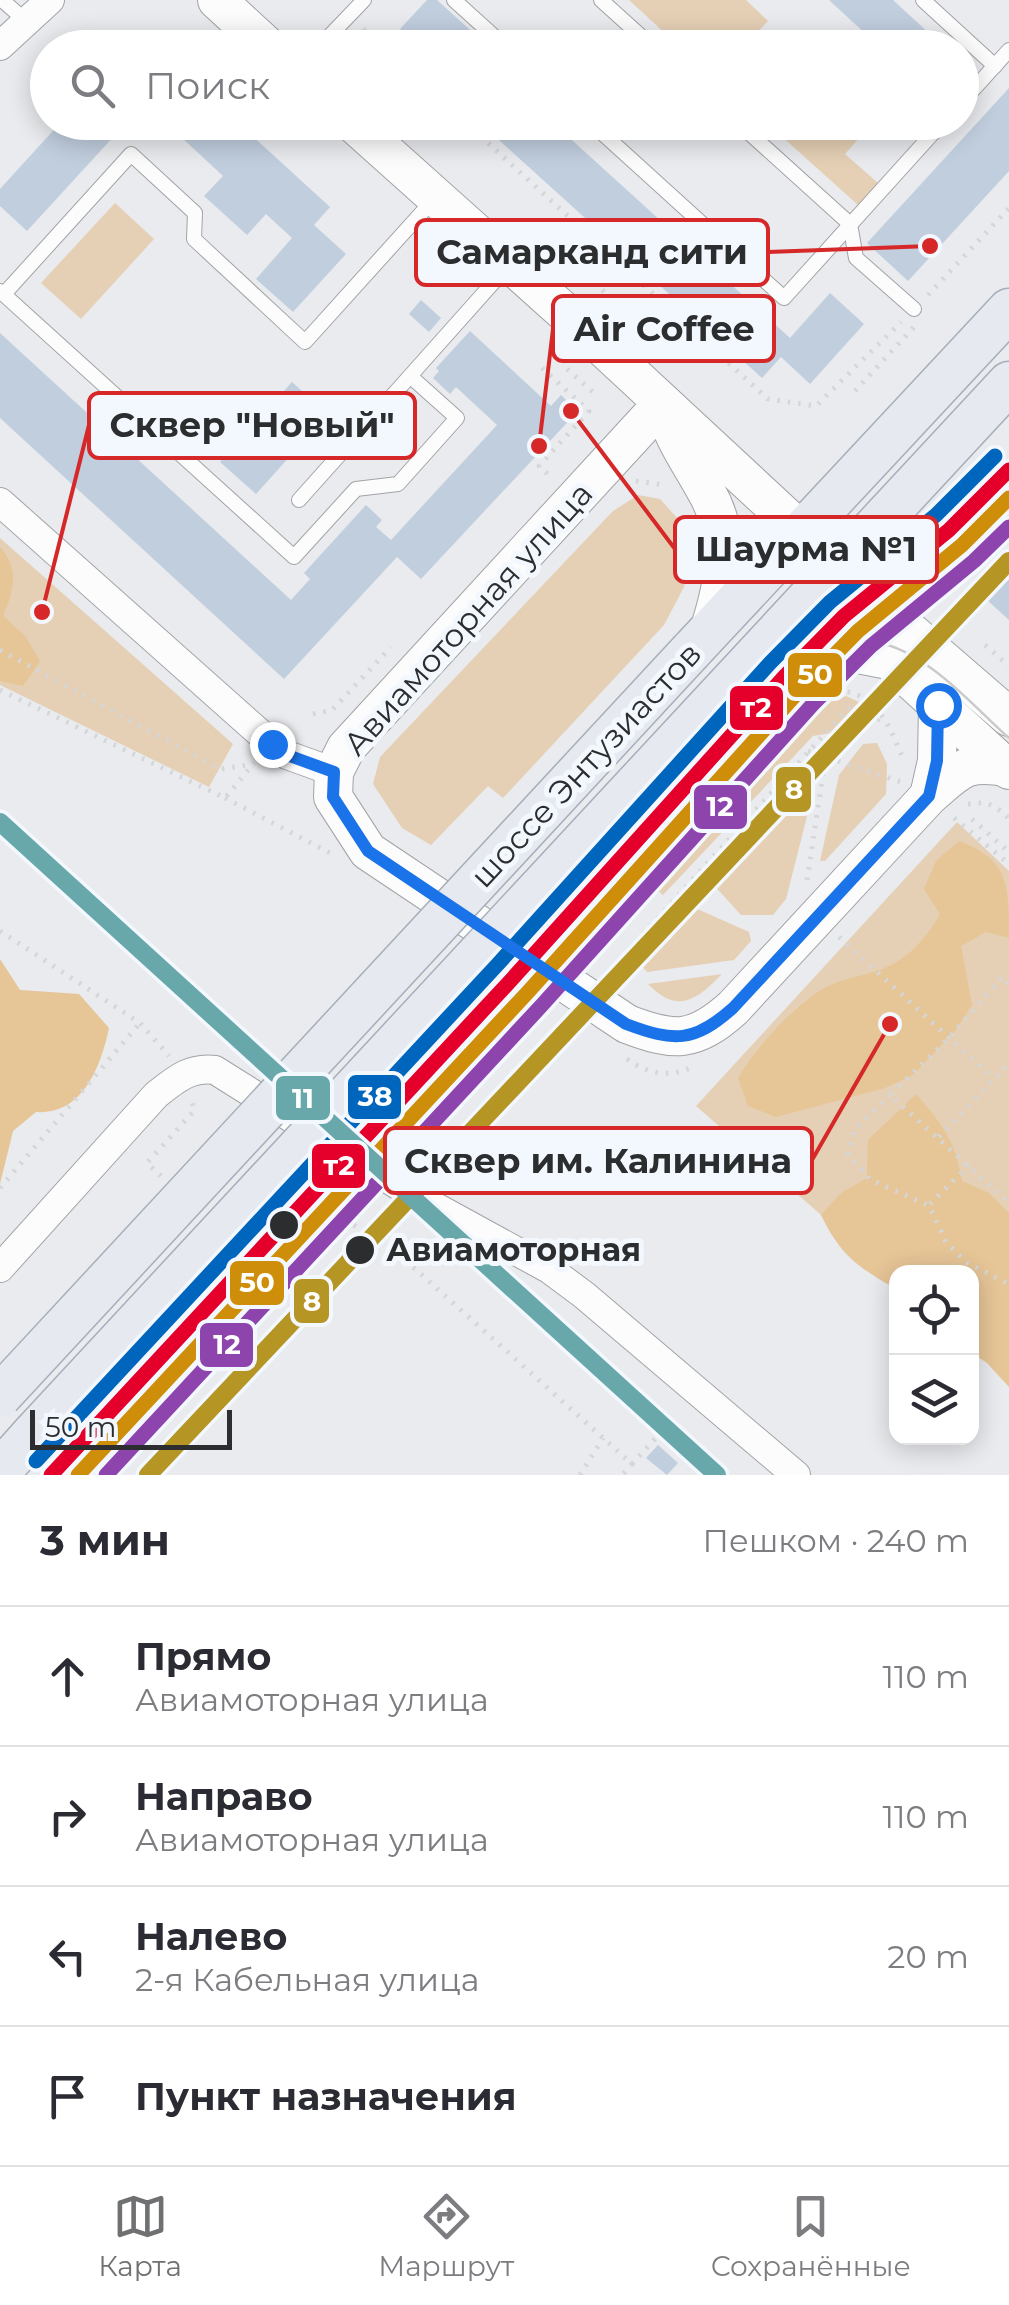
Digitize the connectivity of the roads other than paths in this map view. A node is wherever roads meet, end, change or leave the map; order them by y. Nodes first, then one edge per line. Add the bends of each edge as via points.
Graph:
1 (2, 0) edge
2 (50, 0) edge
3 (217, 0) edge
4 (364, 0) edge
5 (454, 0) edge
6 (601, 0) edge
7 (923, 0) edge
8 (26, 22) junction
9 (250, 30) edge
10 (335, 30) edge
11 (486, 30) edge
12 (634, 30) edge
13 (956, 30) edge
14 (0, 46) edge
15 (1009, 50) edge
16 (979, 51) edge
17 (995, 66) junction
18 (979, 83) edge
19 (372, 140) edge
20 (610, 140) edge
21 (758, 140) edge
22 (927, 140) edge
23 (436, 198) junction
24 (850, 224) junction
25 (510, 264) junction
26 (2, 293) edge
27 (914, 309) road end
28 (1009, 310) edge
29 (410, 376) junction
30 (1009, 383) edge
31 (663, 403) junction
32 (299, 500) dead end
33 (0, 502) edge
34 (803, 532) junction
35 (839, 565) junction
36 (700, 643) junction
37 (889, 660) junction
38 (738, 674) junction
39 (938, 705) junction
40 (1009, 718) edge
41 (1008, 768) edge
42 (334, 772) junction
43 (919, 786) junction
44 (0, 1268) edge
45 (0, 1396) edge
46 (0, 1471) edge
47 (796, 1475) edge

1 - 8 lane
2 - 8 street
3 - 9 main road
4 - 10 lane
5 - 11 lane
6 - 12 lane
7 - 13 lane
8 - 14 street
15 - 17 lane
16 - 17 lane
17 - 18 lane
19 - 23 main road
20 - 24 lane via 784,298
21 - 24 lane
22 - 24 lane
23 - 25 main road
23 - 26 lane via 305,342 194,239 196,213 131,154
24 - 27 lane via 856,258
25 - 29 lane
25 - 31 main road
26 - 29 lane via 294,557 356,488 398,484 457,418
28 - 34 main road, шоссе Энтузиастов
29 - 32 lane
30 - 35 main road, шоссе Энтузиастов
31 - 34 main road
31 - 36 main road via 723,538 723,588
31 - 42 main road, Авиамоторная улица via 360,730
33 - 42 street via 272,744
34 - 35 main road
34 - 36 main road, шоссе Энтузиастов
35 - 37 lane
35 - 38 main road, шоссе Энтузиастов
35 - 40 main road
36 - 45 main road, шоссе Энтузиастов, bridge
37 - 38 main road via 817,646 784,649
37 - 39 main road, Авиамоторная улица
38 - 46 main road, шоссе Энтузиастов, bridge
39 - 41 main road, Авиамоторная улица
39 - 43 main road via 937,761
41 - 43 main road, Авиамоторная улица via 980,762
42 - 43 main road, Авиамоторная улица via 333,797 368,851 626,1024 675,1038 709,1028 733,1008
44 - 47 street via 156,1095 188,1086 199,1068 215,1070 412,1194 549,1270

